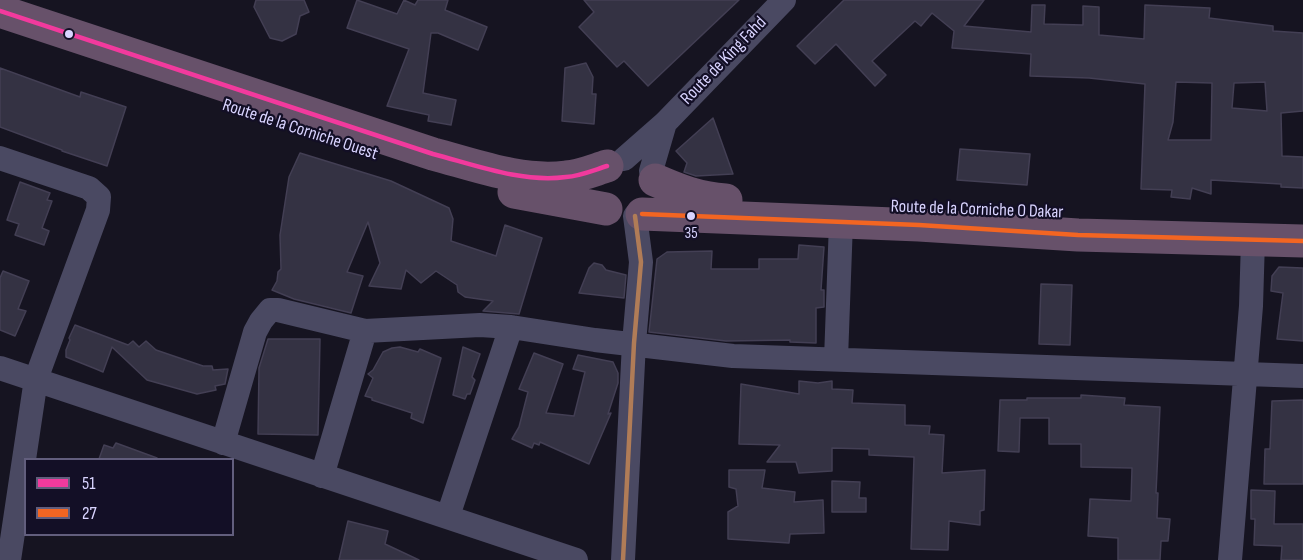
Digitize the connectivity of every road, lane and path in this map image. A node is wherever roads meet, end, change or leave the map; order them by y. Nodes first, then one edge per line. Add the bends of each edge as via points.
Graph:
1 (784, 0) edge
2 (0, 10) edge
3 (0, 32) edge
4 (0, 158) edge
5 (634, 169) junction
6 (627, 213) junction
7 (1303, 220) edge
8 (841, 222) junction
9 (1253, 240) junction
10 (1303, 241) edge
11 (511, 327) junction
12 (365, 331) junction
13 (634, 343) junction
14 (836, 359) junction
15 (0, 368) edge
16 (1246, 372) junction
17 (1303, 375) edge
18 (36, 379) junction
19 (223, 443) junction
20 (24, 458) edge
21 (24, 459) edge
22 (322, 476) junction
23 (448, 516) junction
24 (9, 560) edge
25 (576, 560) edge
26 (623, 560) edge
27 (1230, 560) edge

1 - 5 street, Route de King Fahd via 665,123
2 - 5 highway, Route de la Corniche Ouest via 433,154 501,172 542,178
3 - 6 highway, Route de la Corniche Ouest via 428,173
4 - 18 street via 89,188 99,197 98,210
5 - 6 highway via 654,199
5 - 6 highway via 603,171 598,184 599,197
5 - 7 highway, Route de la Corniche O Dakar via 680,191 717,200
6 - 8 highway, Route de la Corniche O Dakar
6 - 13 street via 641,262
8 - 9 highway, Route de la Corniche O Dakar
8 - 14 street
9 - 10 highway, Route de la Corniche O Dakar
9 - 16 street
11 - 12 street
11 - 13 street
11 - 23 street
12 - 19 street via 278,310 266,313 255,332
12 - 22 street
13 - 14 street via 733,356
13 - 26 street
14 - 16 street
15 - 18 street
16 - 17 street
16 - 27 street
18 - 19 street
18 - 20 street
19 - 22 street
21 - 24 street
22 - 23 street
23 - 25 street

